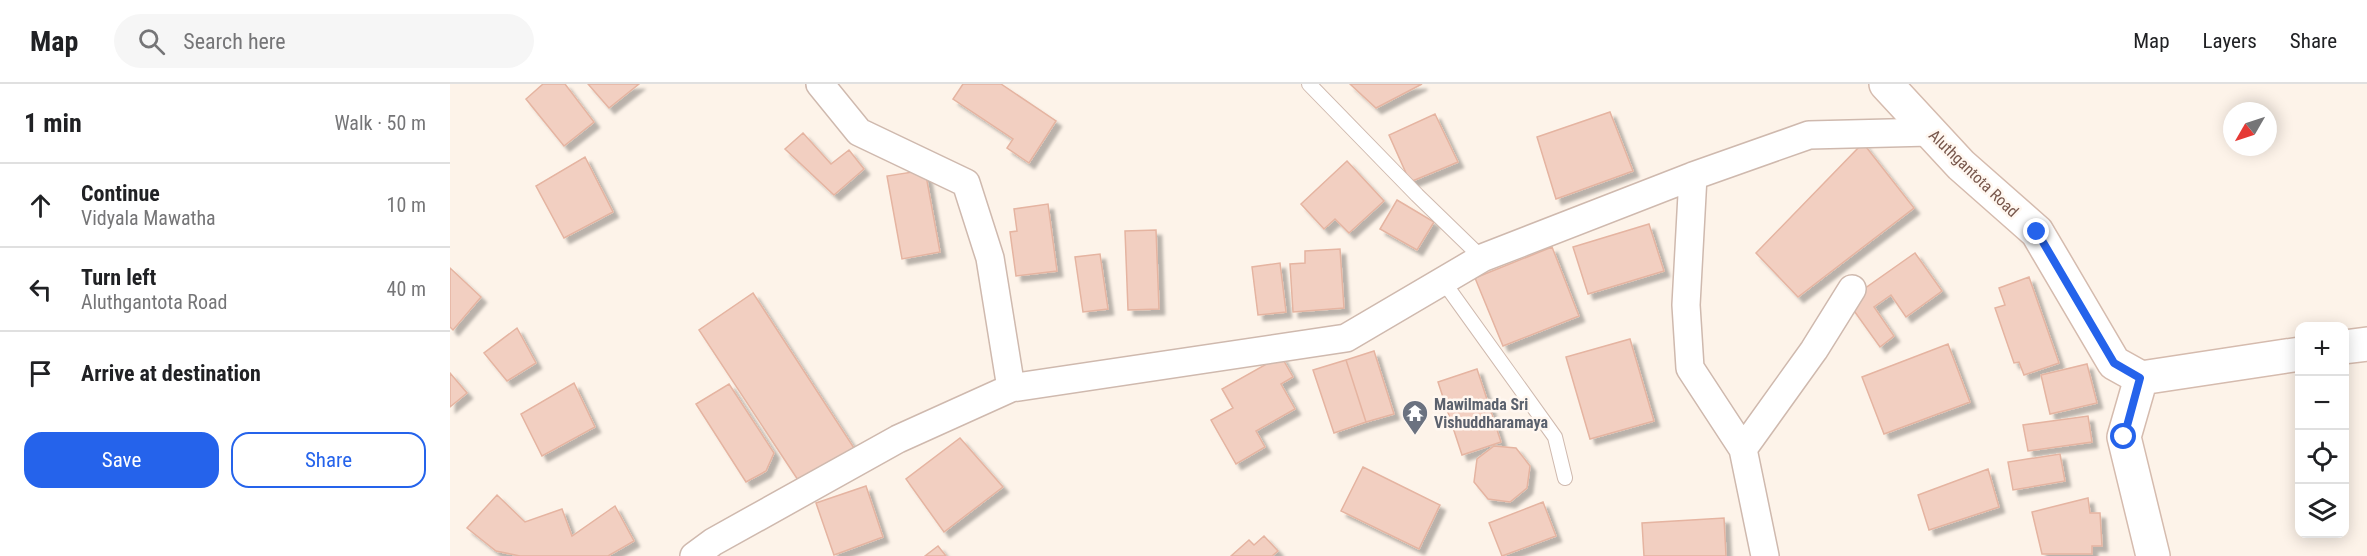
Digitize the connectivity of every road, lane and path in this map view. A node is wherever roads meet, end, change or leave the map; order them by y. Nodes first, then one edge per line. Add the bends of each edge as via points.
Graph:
1 (820, 84) edge
2 (1309, 84) edge
3 (1886, 84) edge
4 (1930, 132) junction
5 (1693, 176) junction
6 (1482, 258) junction
7 (1443, 281) junction
8 (1852, 289) dead end
9 (2367, 344) edge
10 (2349, 346) edge
11 (2295, 355) edge
12 (2140, 378) junction
13 (1011, 388) junction
14 (1743, 449) junction
15 (1565, 478) dead end
16 (710, 551) edge
17 (1765, 556) edge
18 (2153, 556) edge

1 - 13 street via 859,132 966,183 990,258
2 - 6 lane
3 - 4 street, Aluthgantota Road
4 - 5 street via 1809,135
4 - 12 street, Aluthgantota Road via 2037,232 2114,363
5 - 6 street
5 - 14 street via 1686,305 1690,368
6 - 7 street
7 - 13 street via 1346,338
7 - 15 lane via 1555,436
8 - 14 street
9 - 10 street
11 - 12 street
12 - 18 street via 2124,437
13 - 16 street via 898,438
14 - 17 street

